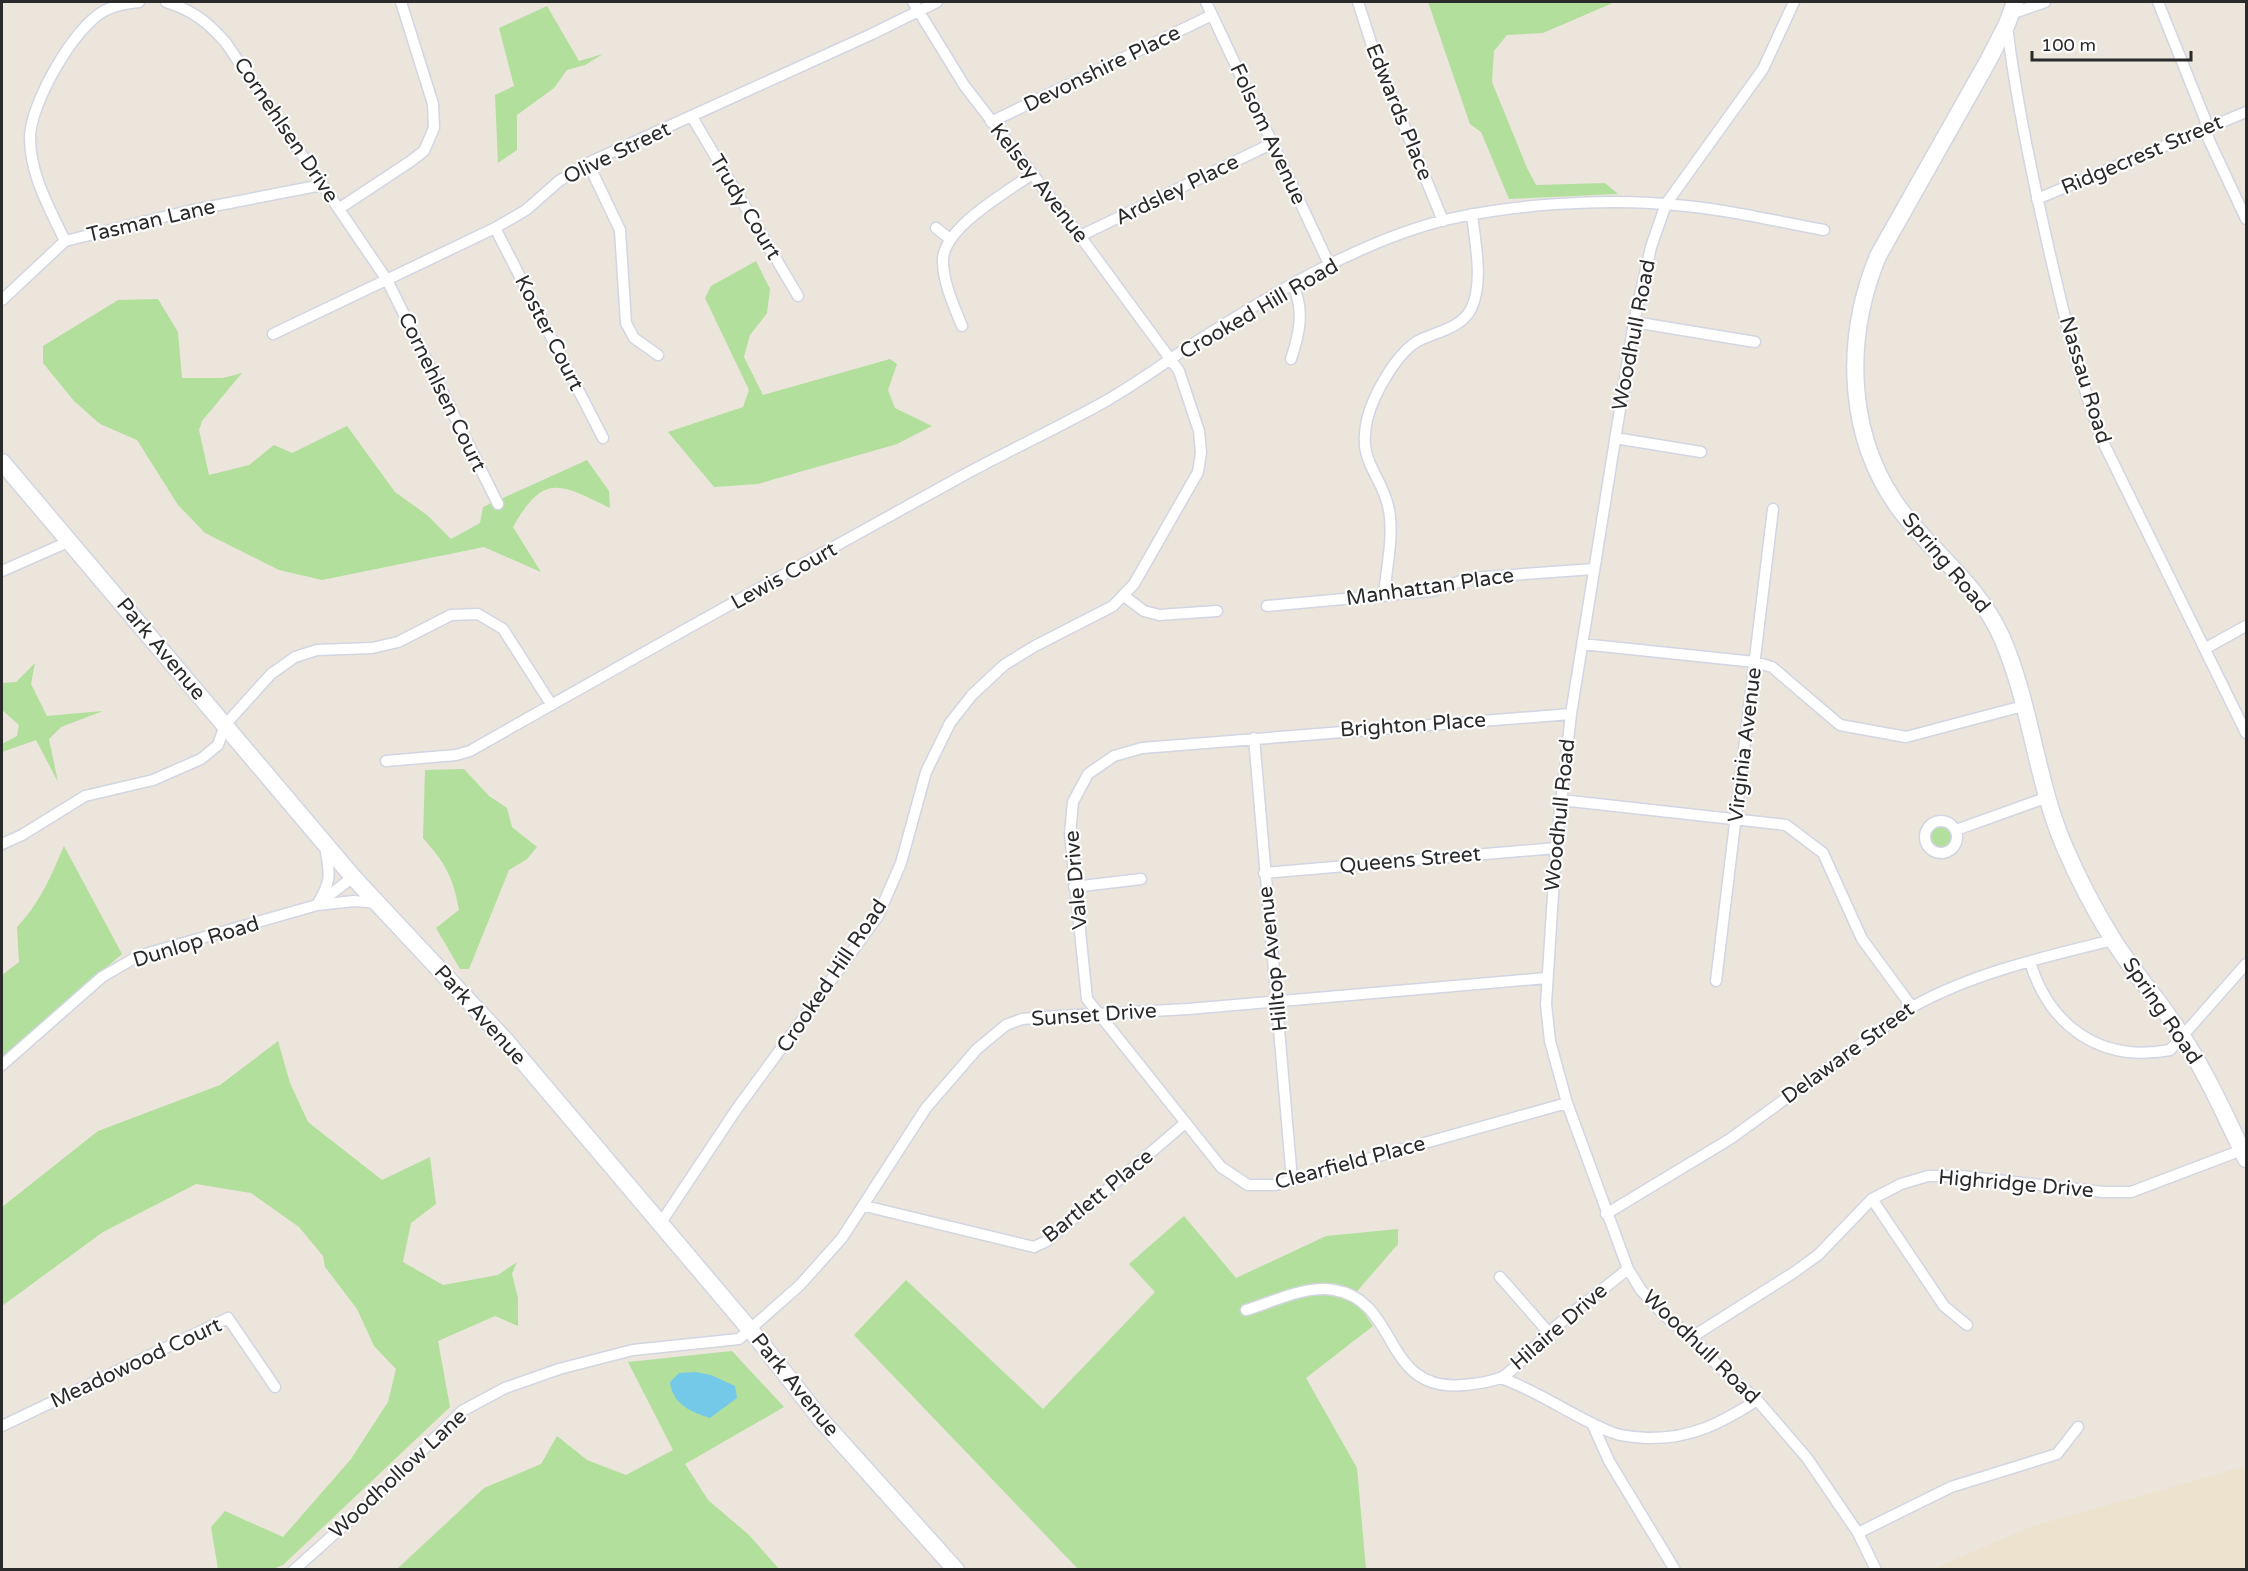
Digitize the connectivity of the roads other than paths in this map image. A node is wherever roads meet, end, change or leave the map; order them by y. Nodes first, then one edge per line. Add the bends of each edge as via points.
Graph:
1 (139, 2) edge
2 (166, 2) edge
3 (401, 2) edge
4 (937, 2) edge
5 (1206, 2) edge
6 (1358, 2) edge
7 (1794, 2) edge
8 (2045, 2) edge
9 (2158, 2) edge
10 (916, 6) edge
11 (2011, 13) edge
12 (1212, 15) junction
13 (2247, 112) edge
14 (692, 117) junction
15 (991, 122) junction
16 (2207, 128) junction
17 (1273, 143) junction
18 (588, 163) junction
19 (1032, 174) junction
20 (322, 185) junction
21 (2037, 199) junction
22 (1666, 204) junction
23 (340, 208) junction
24 (1472, 214) junction
25 (2247, 219) edge
26 (1443, 221) junction
27 (495, 228) junction
28 (936, 228) dead end
29 (1824, 230) dead end
30 (1080, 236) junction
31 (950, 239) junction
32 (66, 241) junction
33 (1330, 266) junction
34 (387, 280) junction
35 (1293, 286) junction
36 (798, 296) dead end
37 (2, 300) edge
38 (1634, 322) junction
39 (962, 326) dead end
40 (273, 334) dead end
41 (1755, 342) dead end
42 (658, 355) dead end
43 (1292, 359) dead end
44 (1172, 360) junction
45 (603, 438) dead end
46 (1615, 438) junction
47 (1701, 452) dead end
48 (2, 462) edge
49 (498, 504) dead end
50 (1773, 509) dead end
51 (68, 542) junction
52 (1593, 569) junction
53 (2, 571) edge
54 (1124, 596) junction
55 (1384, 596) junction
56 (1267, 606) dead end
57 (1217, 611) dead end
58 (2247, 626) edge
59 (1582, 644) junction
60 (2206, 648) junction
61 (1755, 662) junction
62 (551, 704) junction
63 (2023, 706) junction
64 (1571, 714) junction
65 (225, 725) junction
66 (2247, 734) edge
67 (1254, 738) junction
68 (386, 761) dead end
69 (2048, 797) junction
70 (1561, 800) junction
71 (1736, 819) junction
72 (1956, 830) dead end
73 (324, 841) junction
74 (2, 844) edge
75 (1556, 848) junction
76 (1264, 873) junction
77 (353, 877) junction
78 (1141, 879) dead end
79 (1074, 887) junction
80 (378, 903) junction
81 (317, 905) junction
82 (2113, 939) junction
83 (2030, 962) junction
84 (2247, 964) edge
85 (1546, 978) junction
86 (1716, 981) dead end
87 (1278, 1001) junction
88 (1912, 1007) junction
89 (1099, 1014) junction
90 (2182, 1036) junction
91 (2, 1065) edge
92 (1567, 1103) junction
93 (1184, 1124) junction
94 (2244, 1154) edge
95 (1292, 1180) junction
96 (1872, 1199) junction
97 (865, 1206) junction
98 (1606, 1214) junction
99 (660, 1224) junction
100 (1628, 1269) junction
101 (1500, 1277) dead end
102 (1246, 1310) dead end
103 (1967, 1325) dead end
104 (750, 1330) junction
105 (1549, 1333) junction
106 (1692, 1337) junction
107 (1501, 1378) junction
108 (275, 1387) dead end
109 (1757, 1400) junction
110 (1593, 1424) junction
111 (2, 1426) edge
112 (2078, 1427) dead end
113 (1858, 1533) junction
114 (294, 1569) edge
115 (956, 1569) edge
116 (1674, 1569) edge
117 (1876, 1569) edge

1 - 32 street via 105,10 82,27 34,115 30,137 32,162
2 - 20 street, Cornehlsen Drive via 207,21 226,43
3 - 23 street via 433,104 434,129 424,151 411,162
4 - 10 street, Olive Street
5 - 12 street, Folsom Avenue
6 - 26 street, Edwards Place via 1374,52
7 - 22 street, Woodhull Road via 1763,69
8 - 11 street
9 - 16 street
10 - 14 street, Olive Street via 872,34
10 - 15 street, Kelsey Avenue via 964,86
11 - 21 street, Nassau Road via 2013,76
11 - 63 main road, Spring Road via 1878,256 1862,306 1856,394 1860,424 1876,472 1906,517 1971,587 1994,622 2010,659
12 - 15 street, Devonshire Place
12 - 17 street, Folsom Avenue
13 - 16 street, Ridgecrest Street
14 - 18 street, Olive Street
14 - 36 street, Trudy Court
15 - 19 street, Kelsey Avenue
16 - 21 street, Ridgecrest Street
16 - 25 street via 2225,177
17 - 30 street, Ardsley Place
17 - 33 street, Folsom Avenue
18 - 27 street, Olive Street via 559,181 526,210
18 - 42 street via 620,230 626,323 634,338
19 - 30 street, Kelsey Avenue
19 - 31 street via 973,216
20 - 23 street, Cornehlsen Drive
20 - 32 street, Tasman Lane via 188,211
21 - 60 street, Nassau Road via 2072,347 2093,416
22 - 24 street, Crooked Hill Road via 1629,202
22 - 29 street, Crooked Hill Road
22 - 38 street, Woodhull Road via 1643,276
23 - 34 street, Cornehlsen Drive
24 - 26 street, Crooked Hill Road
24 - 55 street via 1477,280 1471,310 1460,323 1407,348 1368,417 1368,465 1389,511
26 - 33 street, Crooked Hill Road via 1410,230
27 - 34 street, Olive Street
27 - 45 street, Koster Court
28 - 31 street
30 - 44 street, Kelsey Avenue
31 - 39 street via 942,261
32 - 37 street, Tasman Lane
33 - 35 street, Crooked Hill Road
34 - 40 street, Olive Street
34 - 49 street, Cornehlsen Court
35 - 43 street via 1300,316
35 - 44 street, Crooked Hill Road
38 - 41 street
38 - 46 street, Woodhull Road
44 - 54 street, Crooked Hill Road via 1194,411 1200,463 1177,511
44 - 62 street, Lewis Court via 1097,406 965,474
46 - 47 street
46 - 52 street, Woodhull Road
48 - 51 main road, Park Avenue
50 - 61 street, Virginia Avenue
51 - 53 street
51 - 65 main road, Park Avenue
52 - 55 street, Manhattan Place via 1470,578 1431,591
52 - 59 street, Woodhull Road
54 - 57 street via 1144,611 1159,615
54 - 99 street, Crooked Hill Road via 1101,614 1004,665 950,723 926,772 901,863 878,916 736,1110
55 - 56 street, Manhattan Place
58 - 60 street
59 - 61 street
59 - 64 street, Woodhull Road
60 - 66 street, Nassau Road
61 - 63 street via 1772,667 1840,725 1906,737
61 - 71 street, Virginia Avenue
62 - 65 street via 503,629 478,614 451,615 398,642 372,648 317,650 295,657 271,674
62 - 68 street, Lewis Court via 463,753
63 - 69 main road, Spring Road
64 - 67 street, Brighton Place
64 - 70 street, Woodhull Road
65 - 73 main road, Park Avenue
65 - 74 street via 218,745 183,769 85,796
67 - 76 street, Hilltop Avenue
67 - 79 street, Vale Drive via 1142,748 1114,756 1088,774 1073,802 1070,834
69 - 72 street
69 - 82 main road, Spring Road via 2064,846
70 - 71 street
70 - 75 street, Woodhull Road
71 - 86 street, Virginia Avenue
71 - 88 street via 1786,825 1822,853 1862,939
73 - 77 main road, Park Avenue
73 - 81 street via 329,886
75 - 76 street, Queens Street
75 - 85 street, Woodhull Road
76 - 87 street, Hilltop Avenue
77 - 80 main road, Park Avenue
77 - 81 street, Dunlop Road
78 - 79 street
79 - 89 street, Vale Drive via 1087,999
80 - 81 street, Dunlop Road
80 - 99 main road, Park Avenue via 505,1040
81 - 91 street, Dunlop Road via 138,956 102,977
82 - 83 street, Delaware Street
82 - 90 main road, Spring Road
83 - 88 street, Delaware Street via 1967,980
83 - 90 street via 2045,999 2079,1035 2135,1053 2170,1050
84 - 90 street
85 - 87 street, Sunset Drive
85 - 92 street, Woodhull Road via 1550,1041
87 - 89 street, Sunset Drive
87 - 95 street, Hilltop Avenue
88 - 98 street, Delaware Street via 1730,1138
89 - 93 street, Clearfield Place
89 - 97 street, Sunset Drive via 1022,1019 993,1035 927,1108
90 - 94 main road, Spring Road
92 - 95 street, Clearfield Place
92 - 98 street, Woodhull Road
93 - 95 street, Clearfield Place via 1234,1178 1262,1186
93 - 97 street, Bartlett Place via 1047,1241 1034,1247
94 - 96 street, Highridge Drive via 2131,1192 1928,1176
96 - 103 street via 1944,1306
96 - 106 street, Highridge Drive via 1818,1255
97 - 104 street, Sunset Drive via 800,1285
98 - 100 street, Woodhull Road
99 - 104 main road, Park Avenue
100 - 105 street, Hilaire Drive
100 - 106 street, Woodhull Road via 1665,1316
101 - 105 street
102 - 107 street, Hilaire Drive via 1310,1290 1334,1289 1368,1307 1403,1363 1420,1378 1446,1387
104 - 114 street, Woodhollow Lane via 739,1339 726,1342 633,1350 504,1388 462,1411 370,1502
104 - 115 main road, Park Avenue via 822,1422
105 - 107 street, Hilaire Drive
106 - 109 street, Woodhull Road
107 - 110 street via 1529,1388
108 - 111 street, Meadowood Court via 228,1318
109 - 110 street via 1724,1422 1669,1438 1614,1433
109 - 113 street, Woodhull Road via 1807,1458
110 - 116 street via 1609,1461
112 - 113 street via 2057,1454 1951,1487
113 - 117 street, Woodhull Road

